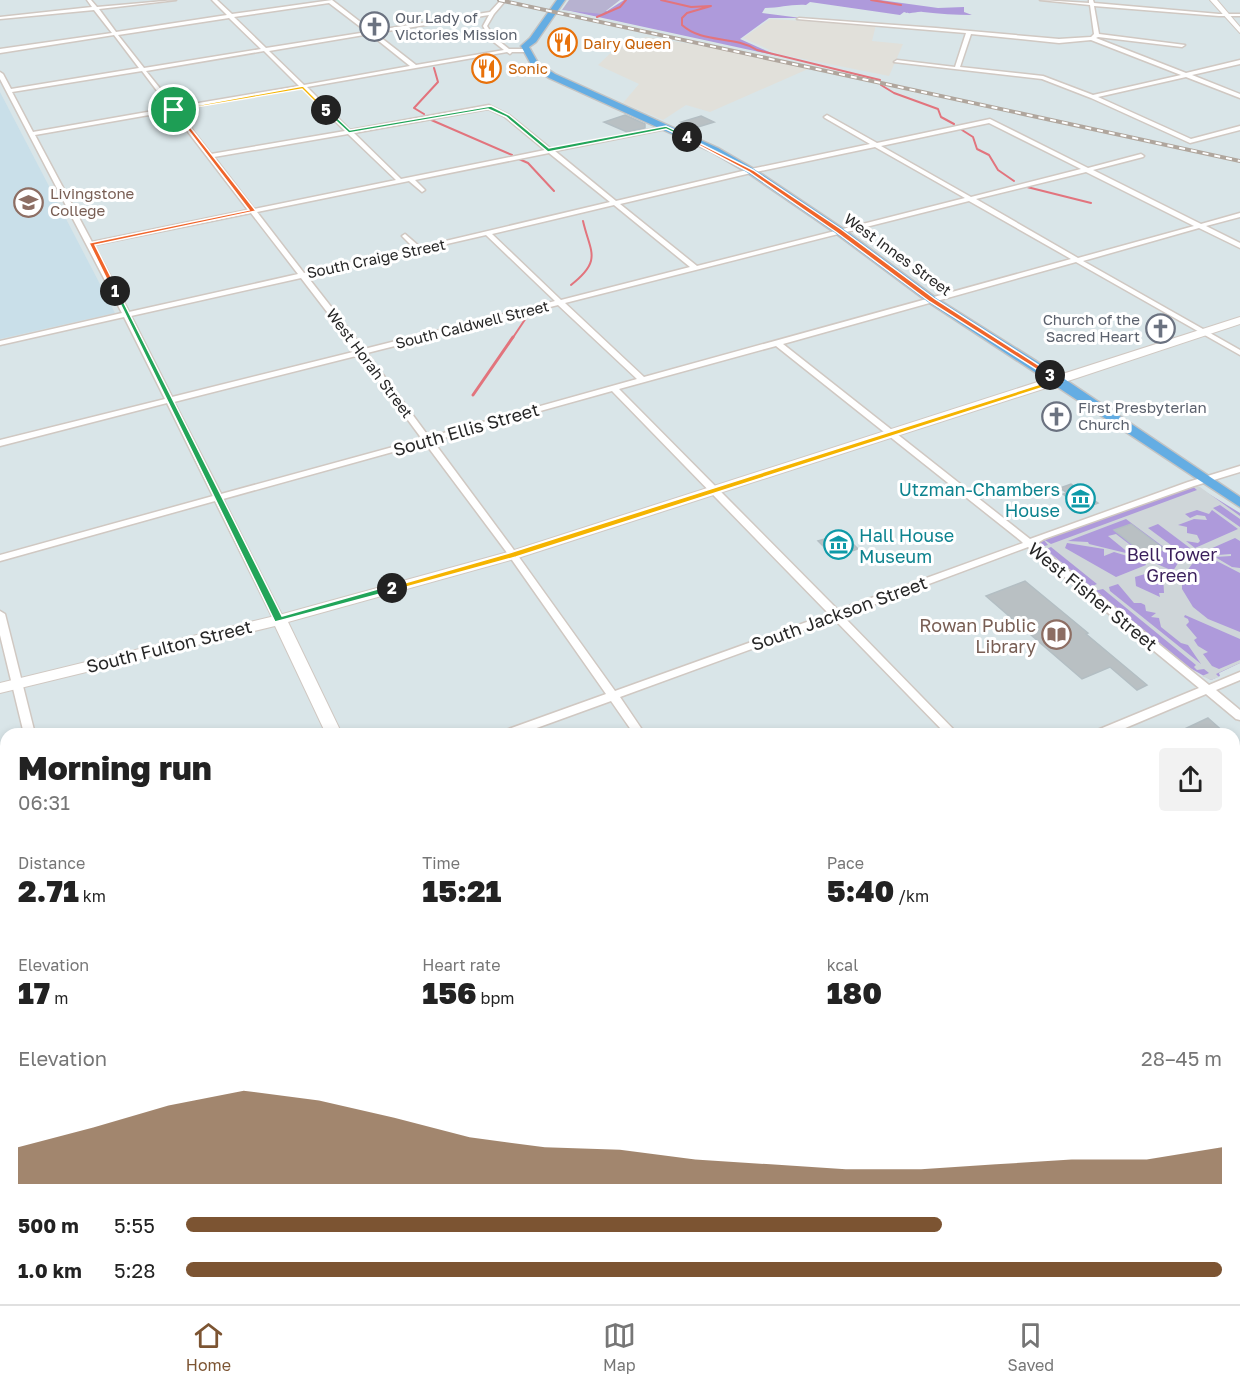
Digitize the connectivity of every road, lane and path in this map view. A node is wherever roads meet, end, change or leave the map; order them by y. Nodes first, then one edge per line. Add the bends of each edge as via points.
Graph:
1 (89, 0) edge
2 (174, 0) edge
3 (214, 0) edge
4 (504, 0) edge
5 (561, 0) edge
6 (1042, 0) edge
7 (1213, 0) edge
8 (330, 1) edge
9 (1091, 2) edge
10 (96, 8) junction
11 (492, 13) junction
12 (1226, 15) junction
13 (1240, 15) edge
14 (230, 16) junction
15 (0, 18) edge
16 (800, 19) dead end
17 (1240, 31) edge
18 (969, 32) junction
19 (115, 33) junction
20 (370, 33) junction
21 (1095, 37) junction
22 (1182, 45) dead end
23 (264, 50) junction
24 (0, 51) edge
25 (529, 51) junction
26 (510, 52) junction
27 (897, 62) dead end
28 (1240, 62) edge
29 (416, 68) junction
30 (142, 69) junction
31 (957, 69) junction
32 (0, 74) edge
33 (1186, 75) junction
34 (303, 88) junction
35 (10, 91) junction
36 (1240, 96) edge
37 (1093, 97) junction
38 (174, 110) junction
39 (827, 117) dead end
40 (666, 127) junction
41 (1240, 128) edge
42 (349, 132) junction
43 (32, 134) junction
44 (878, 145) junction
45 (548, 150) junction
46 (210, 156) junction
47 (1141, 156) dead end
48 (1088, 169) junction
49 (751, 171) junction
50 (410, 179) junction
51 (400, 181) junction
52 (422, 190) dead end
53 (971, 198) junction
54 (613, 203) junction
55 (253, 211) junction
56 (1240, 215) edge
57 (1201, 226) junction
58 (838, 231) junction
59 (487, 233) junction
60 (405, 236) dead end
61 (91, 244) junction
62 (1240, 246) edge
63 (419, 249) junction
64 (1077, 261) junction
65 (694, 267) junction
66 (303, 274) junction
67 (932, 300) junction
68 (559, 302) junction
69 (127, 315) junction
70 (1240, 320) edge
71 (1203, 332) junction
72 (776, 342) junction
73 (0, 343) edge
74 (362, 352) junction
75 (1240, 353) edge
76 (642, 380) junction
77 (1059, 381) junction
78 (613, 388) junction
79 (169, 400) junction
80 (891, 434) junction
81 (428, 440) junction
82 (0, 443) edge
83 (1240, 469) edge
84 (1204, 480) junction
85 (716, 490) junction
86 (218, 499) junction
87 (1240, 503) edge
88 (1030, 544) junction
89 (513, 555) junction
90 (0, 558) edge
91 (0, 614) edge
92 (833, 614) junction
93 (279, 620) junction
94 (1240, 676) edge
95 (18, 683) junction
96 (0, 688) edge
97 (1207, 688) junction
98 (612, 695) junction
99 (1240, 716) edge
100 (29, 728) edge
101 (331, 728) edge
102 (523, 728) edge
103 (636, 728) edge
104 (947, 728) edge
105 (1113, 728) edge

1 - 10 street, West Horah Street
2 - 10 street
3 - 14 street
4 - 11 street
5 - 25 main road
6 - 9 street
7 - 12 street
8 - 14 street
8 - 20 street
9 - 12 street
9 - 21 street
10 - 15 street
10 - 19 street, West Horah Street
11 - 20 street
11 - 26 street via 485,26 487,33
12 - 13 street
12 - 17 street
14 - 19 street
14 - 23 street
16 - 18 street
18 - 21 street via 1059,41
18 - 31 street
19 - 24 street
19 - 30 street, West Horah Street
20 - 23 street
20 - 29 street
21 - 22 street
21 - 33 street
23 - 30 street
23 - 34 street
25 - 26 street
25 - 40 main road, West Innes Street via 535,64 571,87
26 - 29 street
27 - 31 street
28 - 33 street
29 - 34 street
30 - 35 street
30 - 38 street, West Horah Street
31 - 37 street via 1043,78
32 - 35 street
33 - 36 street
33 - 37 street
34 - 38 street
34 - 42 street
35 - 43 street
37 - 41 street via 1190,141
38 - 43 street
38 - 46 street, West Horah Street
39 - 44 street
40 - 45 street
40 - 49 main road, West Innes Street
42 - 45 street via 485,106 507,116
42 - 46 street
42 - 51 street
43 - 61 street
44 - 48 street, South Craige Street via 990,121
44 - 49 street, South Craige Street
44 - 53 street
45 - 50 street
45 - 54 street
46 - 55 street, West Horah Street
47 - 48 street, South Caldwell Street
48 - 53 street, South Caldwell Street
48 - 57 street
49 - 54 street, South Craige Street
49 - 58 main road, West Innes Street
50 - 51 street
50 - 52 street
51 - 55 street
53 - 58 street, South Caldwell Street
53 - 64 street
54 - 59 street, South Craige Street
54 - 65 street
55 - 61 street
55 - 66 street, West Horah Street
56 - 57 street, South Ellis Street
57 - 62 street
57 - 64 street, South Ellis Street
58 - 65 street, South Caldwell Street
58 - 67 main road, West Innes Street
59 - 63 street, South Craige Street
59 - 68 street
60 - 63 street
61 - 69 street
63 - 66 street, South Craige Street
64 - 67 street, South Ellis Street
64 - 71 street
65 - 68 street, South Caldwell Street
66 - 69 street, South Craige Street
66 - 74 street, West Horah Street
67 - 72 street, South Ellis Street
67 - 77 main road, West Innes Street
68 - 74 street, South Caldwell Street
68 - 76 street
69 - 73 street, South Craige Street
69 - 79 street
70 - 71 street, South Fulton Street
71 - 75 street
71 - 77 street, South Fulton Street
72 - 76 street, South Ellis Street
72 - 80 street, West Fisher Street
74 - 79 street, South Caldwell Street
74 - 81 street, West Horah Street
76 - 78 street, South Ellis Street
77 - 80 street, South Fulton Street
77 - 84 main road, West Innes Street
78 - 81 street, South Ellis Street
78 - 85 street
79 - 82 street, South Caldwell Street
79 - 86 street
80 - 85 street, South Fulton Street
80 - 88 street, West Fisher Street
81 - 86 street, South Ellis Street
81 - 89 street, West Horah Street
83 - 84 street, South Jackson Street
84 - 87 main road, West Innes Street
84 - 88 street, South Jackson Street
85 - 89 street, South Fulton Street
85 - 92 street
86 - 90 street, South Ellis Street
86 - 93 street
88 - 92 street, South Jackson Street
88 - 97 street, West Fisher Street
89 - 93 street, South Fulton Street
89 - 98 street, West Horah Street
91 - 95 street
92 - 98 street, South Jackson Street
92 - 104 street
93 - 95 street, South Fulton Street
93 - 101 street
94 - 97 street
95 - 96 street, South Fulton Street
95 - 100 street
97 - 99 street, West Fisher Street
97 - 105 street
98 - 102 street, South Jackson Street
98 - 103 street, West Horah Street

